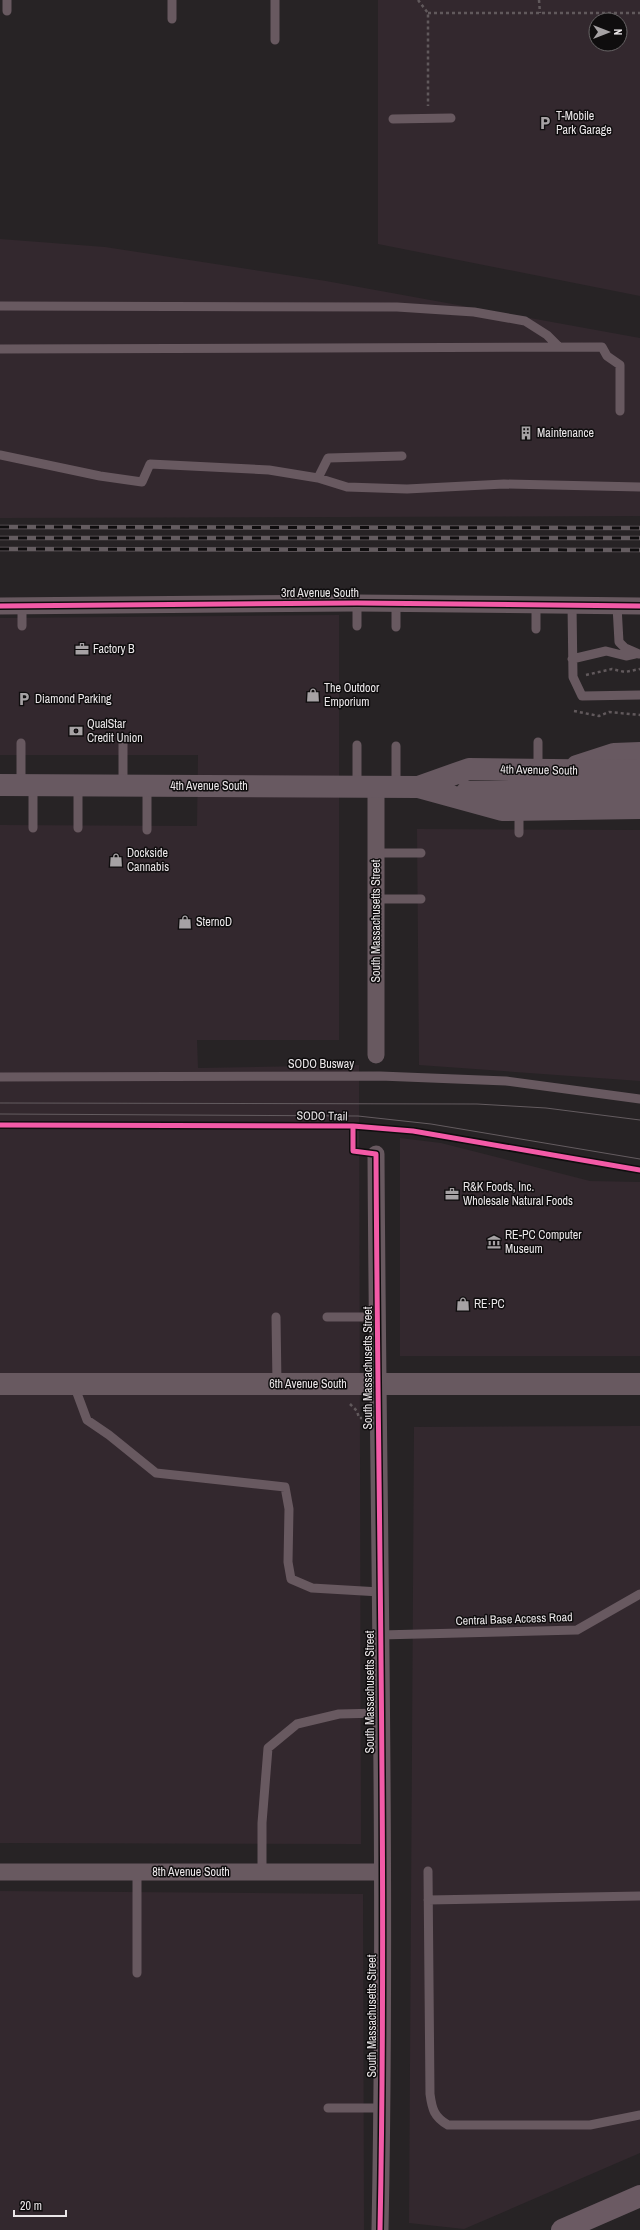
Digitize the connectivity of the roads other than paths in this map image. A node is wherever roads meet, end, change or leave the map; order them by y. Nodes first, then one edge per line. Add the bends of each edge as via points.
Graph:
1 (7, 0) edge
2 (172, 0) edge
3 (275, 0) edge
4 (7, 11) dead end
5 (172, 19) dead end
6 (275, 40) dead end
7 (451, 118) dead end
8 (393, 119) dead end
9 (0, 306) edge
10 (559, 347) junction
11 (0, 349) edge
12 (620, 411) dead end
13 (0, 455) edge
14 (402, 456) dead end
15 (318, 478) junction
16 (640, 487) edge
17 (357, 603) junction
18 (396, 603) junction
19 (536, 605) junction
20 (572, 605) junction
21 (0, 606) edge
22 (22, 606) junction
23 (617, 606) junction
24 (640, 606) edge
25 (22, 626) dead end
26 (357, 626) dead end
27 (396, 627) dead end
28 (536, 629) dead end
29 (638, 654) edge
30 (572, 658) junction
31 (640, 695) edge
32 (538, 742) dead end
33 (21, 743) dead end
34 (123, 744) dead end
35 (357, 745) dead end
36 (396, 746) dead end
37 (640, 752) edge
38 (538, 770) junction
39 (563, 771) junction
40 (640, 771) edge
41 (18, 785) edge
42 (78, 785) junction
43 (123, 785) junction
44 (147, 785) junction
45 (376, 787) junction
46 (418, 787) junction
47 (640, 790) edge
48 (640, 808) edge
49 (519, 810) junction
50 (33, 828) dead end
51 (78, 828) dead end
52 (147, 830) dead end
53 (519, 833) dead end
54 (376, 853) junction
55 (421, 853) dead end
56 (376, 899) junction
57 (421, 899) dead end
58 (376, 1055) dead end
59 (0, 1077) edge
60 (640, 1099) edge
61 (376, 1154) dead end
62 (276, 1317) dead end
63 (327, 1317) dead end
64 (377, 1317) junction
65 (74, 1383) junction
66 (0, 1384) edge
67 (277, 1384) junction
68 (378, 1384) junction
69 (640, 1384) edge
70 (380, 1592) junction
71 (640, 1594) edge
72 (380, 1635) junction
73 (380, 1713) junction
74 (428, 1871) dead end
75 (0, 1872) edge
76 (137, 1872) junction
77 (262, 1872) junction
78 (382, 1872) junction
79 (640, 1896) edge
80 (428, 1900) junction
81 (137, 1973) dead end
82 (328, 2108) dead end
83 (382, 2108) junction
84 (640, 2115) edge
85 (640, 2196) edge
86 (380, 2230) edge
87 (562, 2230) edge

1 - 4 lane
2 - 5 lane
3 - 6 lane
7 - 8 lane
9 - 10 lane via 397,308 474,312 525,321 547,335
10 - 11 lane
10 - 12 lane via 602,347 607,356 620,365
13 - 15 lane via 142,482 150,464 269,470
14 - 15 lane via 328,458
15 - 16 lane via 346,487 407,489 504,484
17 - 18 street, 3rd Avenue South
17 - 22 street, 3rd Avenue South
17 - 26 lane
18 - 19 street, 3rd Avenue South
18 - 27 lane
19 - 20 street, 3rd Avenue South
19 - 28 lane
20 - 23 street, 3rd Avenue South
20 - 30 lane
21 - 22 street, 3rd Avenue South
22 - 25 lane
23 - 24 street, 3rd Avenue South
23 - 29 lane via 619,642
29 - 30 lane via 626,656 606,651
30 - 31 lane via 573,677 582,696
32 - 38 lane
33 - 41 lane
34 - 43 lane
35 - 45 lane
36 - 45 lane
37 - 39 main road via 614,754
38 - 39 main road, 4th Avenue South
38 - 46 main road, 4th Avenue South via 469,769
39 - 40 main road, 4th Avenue South
41 - 42 main road, 4th Avenue South
41 - 50 lane
42 - 43 main road, 4th Avenue South
42 - 51 lane
43 - 44 main road, 4th Avenue South
44 - 45 main road, 4th Avenue South
44 - 52 lane
45 - 46 main road, 4th Avenue South
45 - 54 street, South Massachusetts Street
46 - 47 main road via 502,793
46 - 49 main road, 4th Avenue South via 502,810
48 - 49 main road, 4th Avenue South
49 - 53 lane
54 - 55 lane
54 - 56 street, South Massachusetts Street
56 - 57 lane
56 - 58 street, South Massachusetts Street
59 - 60 lane, SODO Busway via 380,1076 506,1081
61 - 64 street, South Massachusetts Street
62 - 67 lane
63 - 64 lane
64 - 68 street, South Massachusetts Street
65 - 66 street, 6th Avenue South
65 - 67 street, 6th Avenue South
65 - 70 lane via 87,1420 156,1473 285,1487 289,1509 288,1562 291,1579 312,1588
67 - 68 street, 6th Avenue South
68 - 69 street, 6th Avenue South
68 - 70 street, South Massachusetts Street
70 - 72 street, South Massachusetts Street
71 - 72 lane, Central Base Access Road via 577,1630
72 - 73 street, South Massachusetts Street
73 - 77 lane via 339,1714 297,1724 268,1748 262,1823
73 - 78 street, South Massachusetts Street
74 - 80 lane
75 - 76 street, 8th Avenue South
76 - 77 street, 8th Avenue South
76 - 81 lane
77 - 78 street, 8th Avenue South
78 - 83 street, South Massachusetts Street
79 - 80 lane
80 - 84 lane via 430,2094 433,2112 441,2121 448,2125 590,2125
82 - 83 lane
83 - 86 street, South Massachusetts Street
85 - 87 main road

